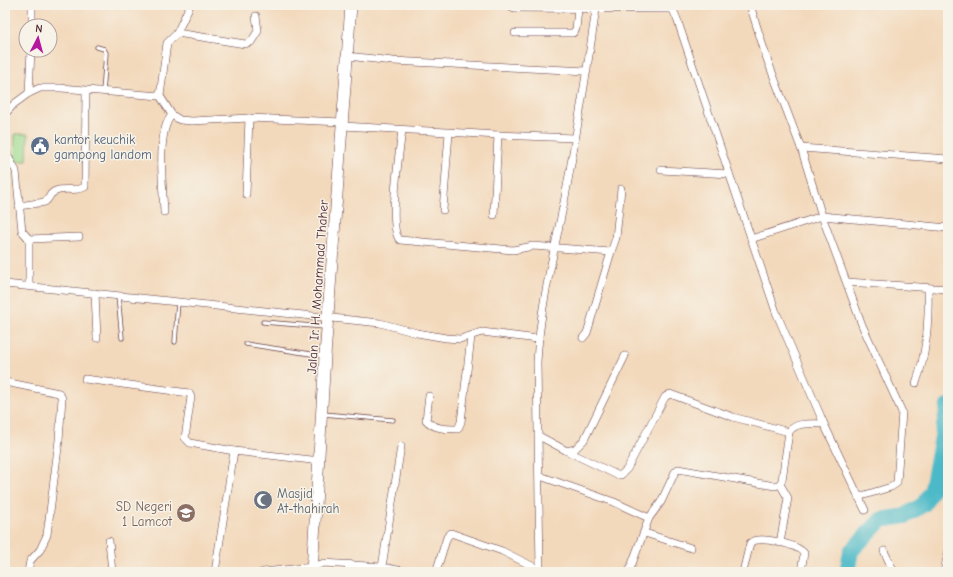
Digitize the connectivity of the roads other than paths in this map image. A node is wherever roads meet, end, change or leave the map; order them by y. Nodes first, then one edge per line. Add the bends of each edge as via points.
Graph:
1 (32, 5) edge
2 (190, 5) edge
3 (351, 5) edge
4 (509, 5) edge
5 (750, 5) edge
6 (671, 7) edge
7 (578, 9) junction
8 (596, 10) junction
9 (256, 16) dead end
10 (32, 18) edge
11 (176, 33) junction
12 (515, 33) dead end
13 (97, 48) dead end
14 (347, 56) junction
15 (31, 58) edge
16 (587, 71) junction
17 (86, 91) junction
18 (102, 92) junction
19 (29, 93) junction
20 (160, 96) junction
21 (5, 104) edge
22 (14, 104) junction
23 (5, 114) edge
24 (172, 115) junction
25 (249, 118) junction
26 (343, 124) junction
27 (402, 130) junction
28 (448, 133) junction
29 (498, 136) junction
30 (575, 138) junction
31 (801, 148) junction
32 (5, 151) edge
33 (948, 160) edge
34 (661, 170) dead end
35 (729, 174) junction
36 (621, 189) dead end
37 (246, 194) dead end
38 (19, 206) junction
39 (443, 210) dead end
40 (164, 212) dead end
41 (494, 215) dead end
42 (822, 216) junction
43 (948, 228) edge
44 (79, 237) dead end
45 (29, 238) junction
46 (751, 239) junction
47 (553, 248) junction
48 (611, 252) junction
49 (847, 282) junction
50 (5, 284) edge
51 (29, 286) junction
52 (928, 288) junction
53 (948, 289) edge
54 (95, 293) junction
55 (118, 296) junction
56 (178, 302) junction
57 (263, 322) dead end
58 (328, 323) junction
59 (471, 337) junction
60 (97, 338) dead end
61 (122, 338) dead end
62 (584, 338) dead end
63 (538, 340) junction
64 (175, 342) dead end
65 (246, 344) dead end
66 (325, 356) junction
67 (626, 356) dead end
68 (85, 379) dead end
69 (5, 382) edge
70 (916, 383) dead end
71 (429, 396) dead end
72 (322, 414) junction
73 (393, 420) dead end
74 (824, 424) junction
75 (789, 432) junction
76 (539, 436) junction
77 (401, 446) dead end
78 (567, 451) junction
79 (234, 452) junction
80 (320, 461) junction
81 (540, 476) junction
82 (780, 484) junction
83 (858, 497) junction
84 (864, 510) dead end
85 (649, 518) junction
86 (644, 533) junction
87 (109, 541) dead end
88 (780, 543) junction
89 (691, 548) dead end
90 (884, 551) dead end
91 (948, 553) edge
92 (349, 564) junction
93 (382, 567) junction
94 (313, 569) edge
95 (391, 570) edge
96 (541, 571) edge
97 (28, 572) edge
98 (112, 572) edge
99 (215, 572) edge
100 (263, 572) edge
101 (348, 572) edge
102 (408, 572) edge
103 (436, 572) edge
104 (629, 572) edge
105 (742, 572) edge
106 (800, 572) edge
107 (894, 572) edge
108 (944, 572) edge

1 - 10 street
2 - 11 street
3 - 14 main road, Jalan Ir. H. Mohammad Thaher
4 - 7 street via 514,8
5 - 31 street via 767,59
6 - 8 street
6 - 35 street
7 - 8 street
7 - 12 street via 576,29 573,33
8 - 16 street
9 - 11 street via 258,31 251,42 245,44
11 - 20 street via 169,40 166,49
13 - 18 lane via 104,49 106,53
14 - 16 street via 393,61
14 - 26 main road, Jalan Ir. H. Mohammad Thaher
15 - 19 street
16 - 30 street
17 - 18 street
17 - 19 street via 40,88
17 - 38 street via 86,187 56,192 45,202
18 - 20 street
19 - 22 street
20 - 24 street
21 - 22 street
22 - 23 street
24 - 25 street via 180,120 192,122
24 - 40 street via 166,120 162,139
25 - 26 street
25 - 37 street
26 - 27 street
26 - 58 main road, Jalan Ir. H. Mohammad Thaher
27 - 28 street
27 - 47 street via 394,202 397,238 404,241 513,250 533,246
28 - 29 street
28 - 39 street
29 - 30 street
29 - 41 street
30 - 47 street
31 - 33 street
31 - 42 street
32 - 38 street via 16,171
34 - 35 street
35 - 46 street
36 - 48 street via 616,238
38 - 45 street via 22,232
42 - 43 street
42 - 46 street
42 - 49 street
44 - 45 street
45 - 51 street
46 - 74 street via 776,312
47 - 48 street
47 - 63 street
48 - 62 street
49 - 52 street
49 - 83 street via 862,325 902,412 897,483
50 - 51 street
51 - 54 street
52 - 53 street
52 - 70 street via 929,314 922,366
54 - 55 street
54 - 60 street
55 - 56 street
55 - 61 lane
56 - 58 street
56 - 64 lane
57 - 58 lane
58 - 59 street via 380,323 417,334 460,339
58 - 66 main road, Jalan Ir. H. Mohammad Thaher
59 - 63 street via 482,332
59 - 71 street via 458,429 431,425 426,420
63 - 76 street
65 - 66 lane
66 - 72 main road, Jalan Ir. H. Mohammad Thaher
67 - 78 street via 584,440 575,449
68 - 79 street via 190,394 185,438 187,442
69 - 97 street via 58,393 62,398 47,535 40,550 30,562
72 - 73 lane
72 - 80 main road, Jalan Ir. H. Mohammad Thaher
74 - 75 street via 794,425
74 - 83 street
75 - 78 street via 733,417 670,394 665,397 627,469 621,475
75 - 82 street via 784,475
76 - 78 street
76 - 81 street
77 - 93 street
79 - 80 street
79 - 99 street
80 - 94 main road, Jalan Ir. H. Mohammad Thaher
81 - 85 street via 614,502
81 - 96 street
82 - 85 street via 770,486 678,469 661,502
82 - 88 street via 788,498
83 - 84 street
85 - 86 street
86 - 89 street
86 - 104 street
87 - 98 street
88 - 105 street via 754,540 748,548
88 - 106 street via 800,549 804,553
90 - 107 street
91 - 108 street
92 - 93 street
92 - 94 street via 324,563
92 - 101 street
93 - 95 street
94 - 100 street
95 - 102 street
96 - 103 street via 502,551 451,533 447,537

